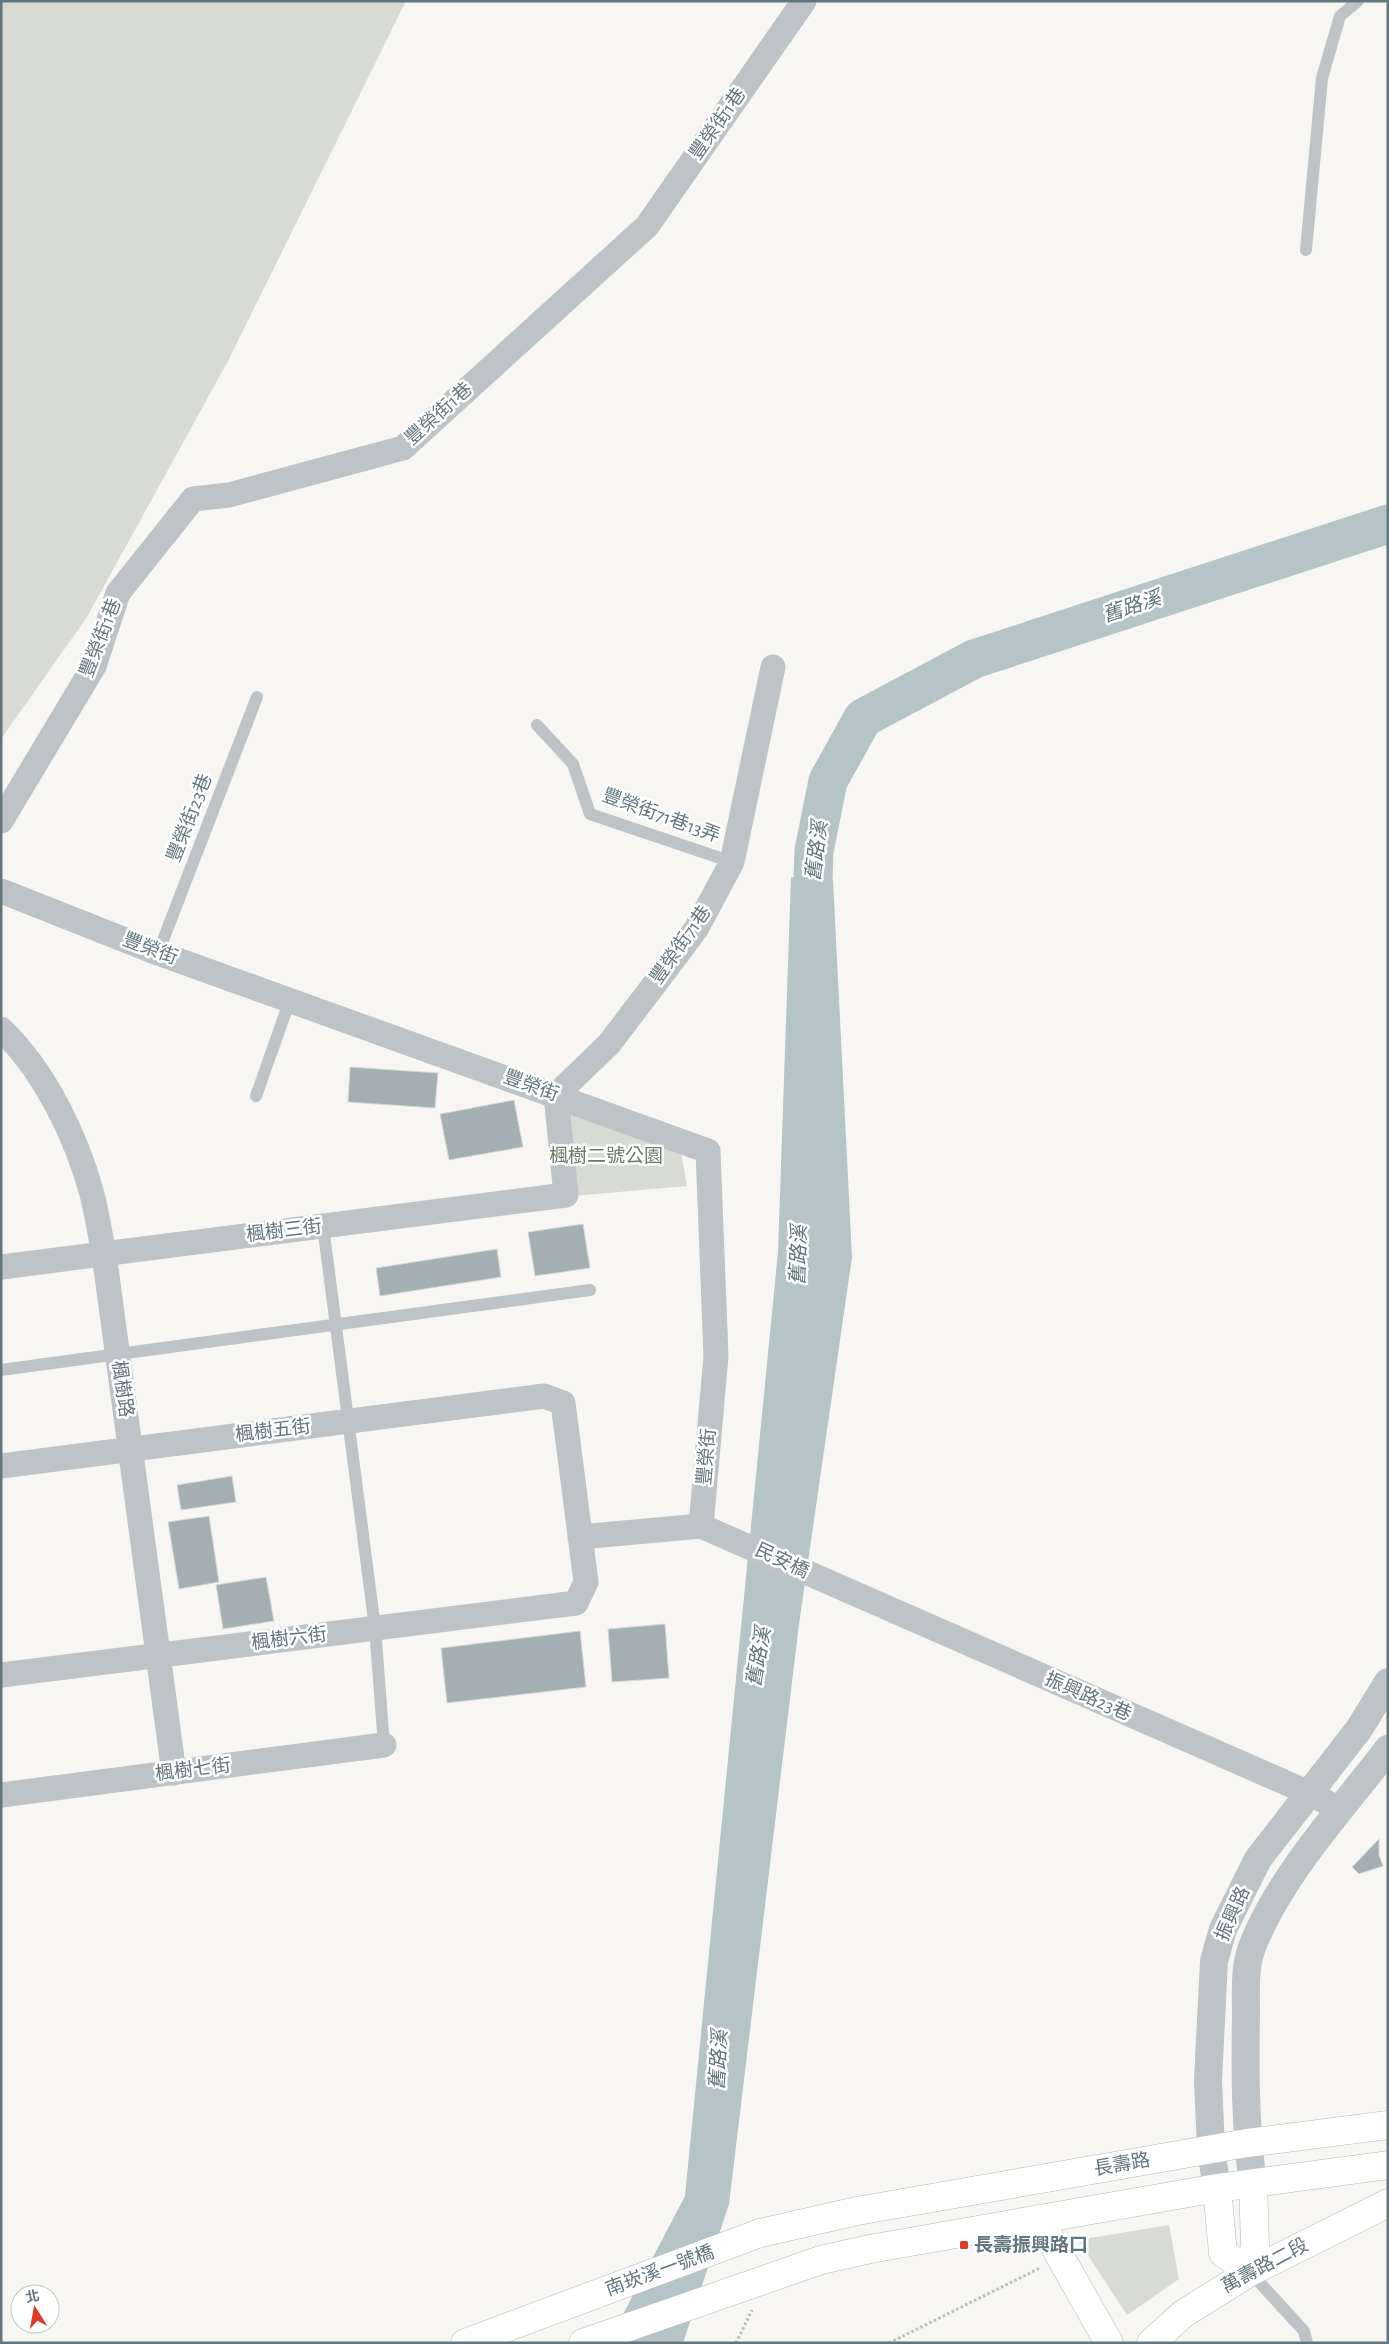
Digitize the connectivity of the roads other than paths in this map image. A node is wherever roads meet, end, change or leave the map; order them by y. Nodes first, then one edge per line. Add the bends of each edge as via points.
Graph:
1 (804, 1) edge
2 (1358, 1) edge
3 (1306, 250) dead end
4 (773, 667) dead end
5 (257, 696) dead end
6 (537, 725) dead end
7 (1, 822) edge
8 (732, 862) junction
9 (1, 891) edge
10 (158, 953) junction
11 (290, 1000) junction
12 (1, 1029) edge
13 (256, 1096) dead end
14 (556, 1096) junction
15 (323, 1226) junction
16 (104, 1254) junction
17 (1, 1267) edge
18 (590, 1290) dead end
19 (336, 1326) junction
20 (117, 1354) junction
21 (1, 1370) edge
22 (347, 1421) junction
23 (130, 1449) junction
24 (1, 1466) edge
25 (701, 1526) junction
26 (580, 1537) junction
27 (834, 1586) joint
28 (375, 1628) junction
29 (158, 1656) junction
30 (1, 1675) edge
31 (1388, 1682) edge
32 (384, 1745) joint
33 (1388, 1748) edge
34 (174, 1773) junction
35 (1309, 1793) junction
36 (1, 1795) edge
37 (1341, 1810) junction
38 (1388, 2125) edge
39 (1247, 2143) junction
40 (1211, 2150) junction
41 (1388, 2166) edge
42 (1253, 2184) junction
43 (1217, 2188) junction
44 (1388, 2203) edge
45 (858, 2211) joint
46 (1039, 2219) junction
47 (1250, 2272) junction
48 (465, 2343) edge
49 (583, 2343) edge
50 (1109, 2343) edge
51 (1152, 2343) edge
52 (1308, 2343) edge

1 - 7 street, 豐榮街1巷 via 646,226 402,448 230,495 193,499 118,593 94,666
2 - 3 lane via 1340,16 1322,78
4 - 8 street, 豐榮街71巷
5 - 10 lane, 豐榮街23巷
6 - 8 lane, 豐榮街71巷13弄 via 573,764 590,814
8 - 14 street, 豐榮街71巷 via 696,929 676,956 609,1044
9 - 10 street, 豐榮街
10 - 11 street, 豐榮街
11 - 13 lane
11 - 14 street, 豐榮街
12 - 16 street, 楓樹路 via 44,1081 72,1141 92,1194
14 - 15 street, 楓樹三街 via 566,1195
14 - 25 street, 豐榮街 via 708,1151 716,1356
15 - 16 street, 楓樹三街
15 - 19 lane
16 - 17 street, 楓樹三街
16 - 20 street, 楓樹路
18 - 19 lane
19 - 20 lane
19 - 22 lane
20 - 21 lane
20 - 23 street, 楓樹路
22 - 23 street, 楓樹五街
22 - 26 street, 楓樹五街 via 544,1396 562,1403
22 - 28 lane
23 - 24 street, 楓樹五街
23 - 29 street, 楓樹路
25 - 26 street
25 - 27 street, 民安橋
26 - 28 street, 楓樹六街 via 586,1582 576,1603
27 - 35 street, 振興路23巷
28 - 29 street, 楓樹六街
28 - 32 lane
29 - 30 street, 楓樹六街
29 - 34 street, 楓樹路
31 - 35 street, 振興路 via 1359,1729
32 - 34 street, 楓樹七街
33 - 37 street, 振興路
34 - 36 street, 楓樹七街
35 - 37 street, 振興路23巷
35 - 40 street, 振興路 via 1258,1860 1223,1929 1214,1961 1208,2080
37 - 39 street, 振興路 via 1280,1888 1247,1962 1244,2075
38 - 39 main road, 長壽路
39 - 40 main road, 長壽路
39 - 42 street, 振興路
40 - 43 street, 振興路
40 - 45 main road, 長壽路
41 - 42 main road, 長壽路
42 - 43 main road, 長壽路
42 - 47 main road via 1255,2245
43 - 46 main road, 長壽路
43 - 47 main road via 1223,2253
44 - 47 main road, 萬壽路二段
45 - 48 main road, 南崁溪一號橋 via 760,2233
46 - 49 main road, 長壽路 via 821,2260
46 - 50 main road
47 - 51 main road, 萬壽路二段 via 1183,2314
47 - 52 lane via 1304,2332

